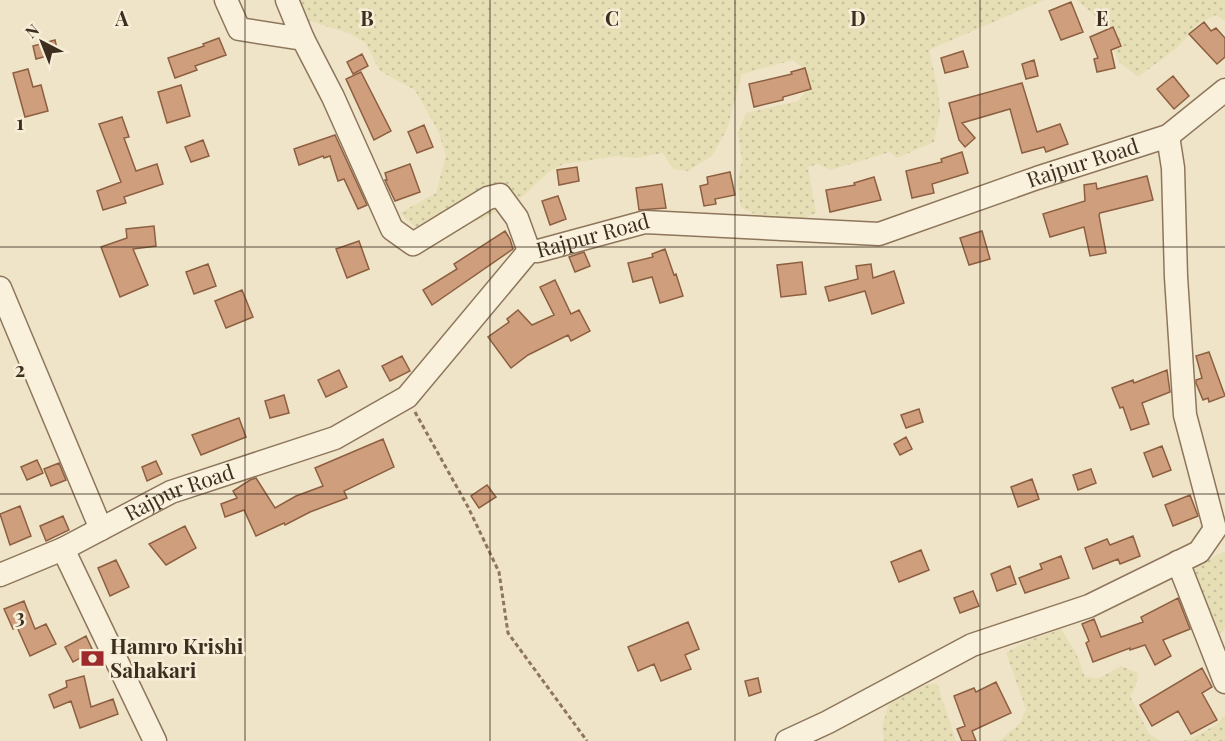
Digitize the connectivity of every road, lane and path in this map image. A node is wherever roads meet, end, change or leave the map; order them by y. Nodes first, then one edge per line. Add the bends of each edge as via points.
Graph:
1 (226, 0) edge
2 (287, 0) edge
3 (303, 39) junction
4 (1225, 90) edge
5 (1168, 136) junction
6 (529, 251) junction
7 (0, 288) edge
8 (407, 397) junction
9 (101, 529) junction
10 (63, 549) junction
11 (1178, 562) junction
12 (0, 575) edge
13 (1225, 681) edge
14 (155, 741) edge
15 (587, 741) edge
16 (787, 741) edge

1 - 3 street via 238,28
2 - 3 street
3 - 6 street via 392,229 413,244 488,198 500,195 516,218
4 - 5 street, Rajpur Road
5 - 6 street, Rajpur Road via 879,234 645,222
5 - 11 street via 1173,168 1185,414 1215,529 1199,552
6 - 8 street, Rajpur Road
7 - 9 street
8 - 9 street, Rajpur Road via 334,438 171,492
8 - 15 path via 499,572 508,633
9 - 10 street, Rajpur Road
10 - 12 street, Rajpur Road
10 - 14 street
11 - 13 street
11 - 16 street via 1089,606 972,645

